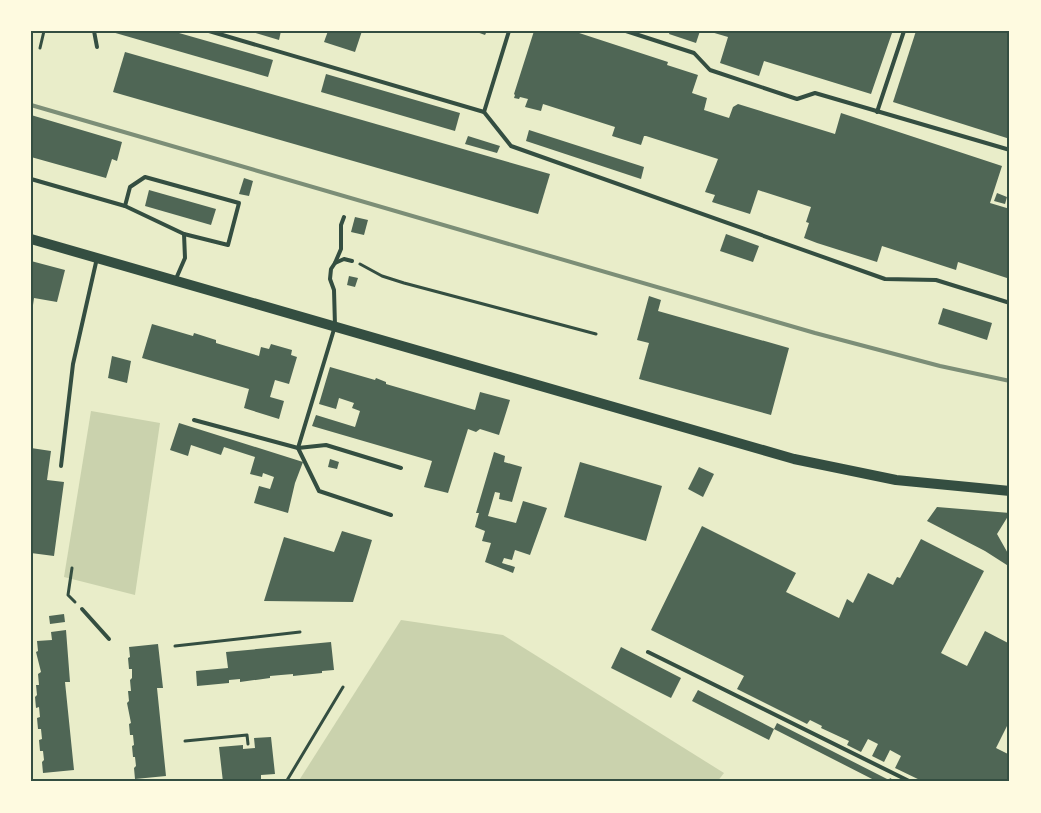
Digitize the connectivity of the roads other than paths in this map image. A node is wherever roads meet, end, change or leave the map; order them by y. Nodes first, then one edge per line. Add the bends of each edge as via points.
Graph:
1 (94, 31) edge
2 (209, 31) edge
3 (508, 31) edge
4 (626, 31) edge
5 (904, 31) edge
6 (97, 47) dead end
7 (484, 112) junction
8 (877, 112) junction
9 (1010, 150) edge
10 (31, 179) edge
11 (125, 206) junction
12 (344, 217) dead end
13 (184, 234) junction
14 (31, 239) edge
15 (97, 258) junction
16 (352, 261) road end
17 (335, 263) junction
18 (175, 280) junction
19 (1010, 303) edge
20 (335, 326) junction
21 (194, 420) dead end
22 (298, 448) junction
23 (61, 466) dead end
24 (401, 468) dead end
25 (1010, 491) edge
26 (391, 515) dead end
27 (82, 610) road end
28 (109, 639) dead end
29 (648, 652) dead end
30 (911, 782) edge

1 - 6 lane
2 - 7 lane
3 - 7 lane
4 - 8 lane via 694,53 710,70 797,99 815,93
5 - 8 lane
7 - 19 lane via 511,146 885,279 936,280
8 - 9 lane
10 - 11 lane
11 - 13 lane
11 - 13 lane via 130,188 145,177 239,203 228,245
12 - 17 lane via 341,249
13 - 18 lane via 185,258
14 - 15 main road
15 - 18 main road
15 - 23 lane via 72,364
16 - 17 lane via 344,259
17 - 20 lane via 330,278 334,290
18 - 20 main road
20 - 22 lane
20 - 25 main road via 794,460 896,480
21 - 22 lane
22 - 24 lane via 326,445
22 - 26 lane via 319,491
27 - 28 lane
29 - 30 lane

